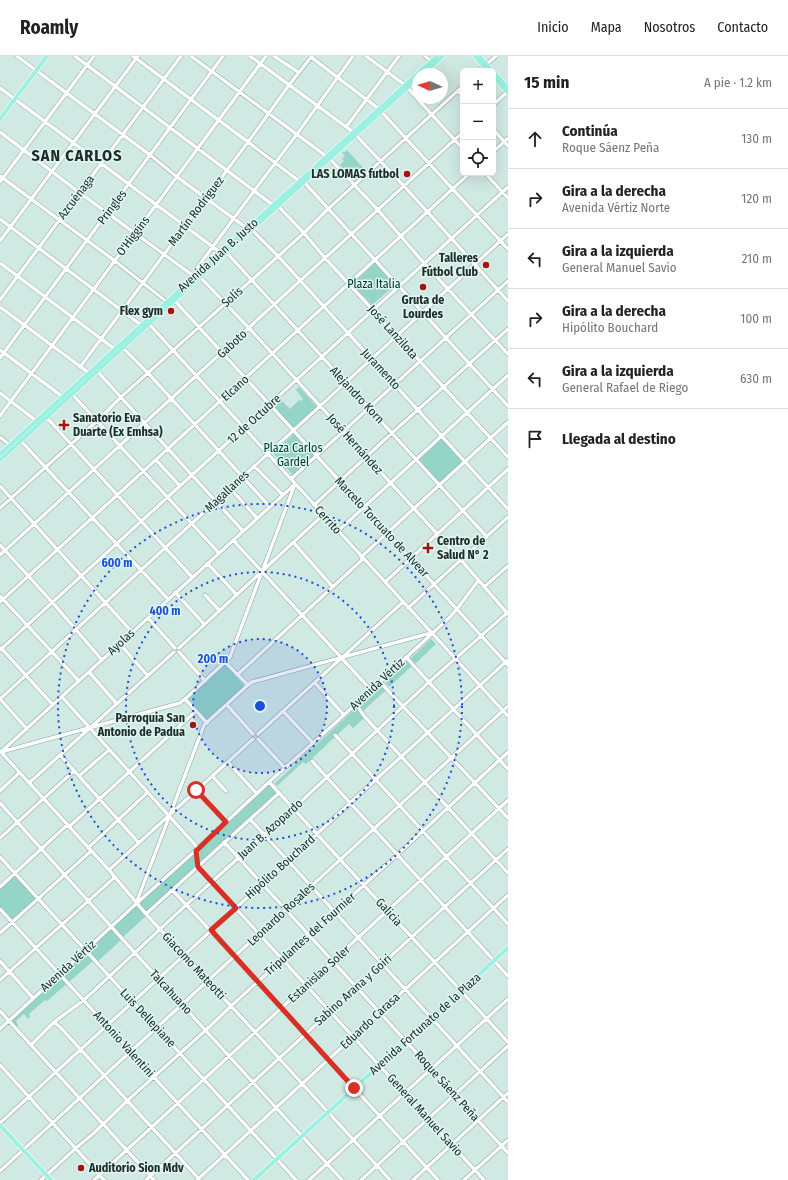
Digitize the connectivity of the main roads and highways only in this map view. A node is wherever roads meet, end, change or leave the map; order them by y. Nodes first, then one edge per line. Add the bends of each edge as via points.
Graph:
1 (47, 56) edge
2 (437, 56) edge
3 (443, 56) edge
4 (475, 56) edge
5 (479, 56) edge
6 (432, 63) junction
7 (485, 65) junction
8 (428, 68) edge
9 (486, 68) edge
10 (489, 68) edge
11 (496, 75) edge
12 (496, 79) edge
13 (412, 82) edge
14 (406, 86) junction
15 (508, 91) edge
16 (0, 119) edge
17 (250, 229) junction
18 (200, 275) junction
19 (122, 346) junction
20 (117, 351) junction
21 (0, 454) edge
22 (0, 460) edge
23 (508, 948) edge
24 (0, 1124) edge
25 (51, 1180) edge
26 (254, 1180) edge

1 - 16 main road
2 - 6 main road, Avenida Juan B. Justo
3 - 6 main road, Avenida Juan B. Justo
4 - 7 main road
5 - 7 main road
6 - 8 main road, Avenida Juan B. Justo
6 - 14 main road, Avenida Juan B. Justo
7 - 9 main road
7 - 10 main road
11 - 15 main road
12 - 15 main road
13 - 14 main road, Avenida Juan B. Justo
14 - 17 main road, Avenida Juan B. Justo
17 - 18 main road, Avenida Juan B. Justo
17 - 18 main road, Avenida Juan B. Justo via 227,253
18 - 19 main road, Avenida Juan B. Justo
18 - 19 main road, Avenida Juan B. Justo via 167,302
19 - 20 main road, Avenida Juan B. Justo
20 - 21 main road, Avenida Juan B. Justo
20 - 22 main road, Avenida Juan B. Justo
23 - 26 main road, Avenida Fortunato de la Plaza
24 - 25 main road

